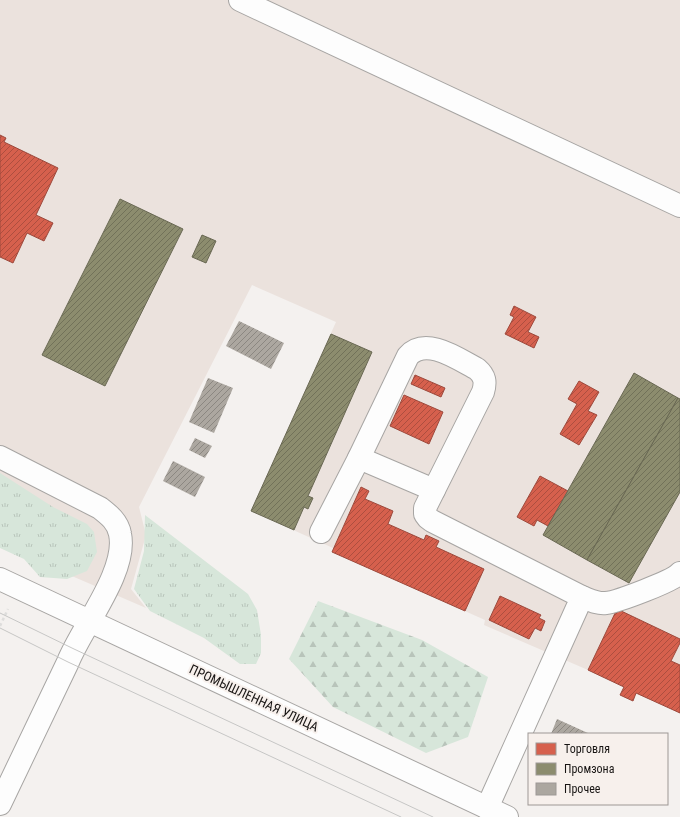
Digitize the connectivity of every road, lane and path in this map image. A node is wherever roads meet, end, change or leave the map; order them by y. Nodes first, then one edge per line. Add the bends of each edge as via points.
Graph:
1 (240, 0) edge
2 (680, 206) edge
3 (0, 457) edge
4 (359, 458) junction
5 (434, 490) junction
6 (321, 532) dead end
7 (680, 573) edge
8 (0, 579) edge
9 (582, 597) junction
10 (10, 605) dead end
11 (90, 621) junction
12 (0, 626) edge
13 (0, 804) edge
14 (487, 808) junction
15 (507, 817) edge

1 - 2 street
3 - 11 street via 100,508 116,523 122,544 120,556 114,574
4 - 5 street
4 - 5 street via 408,356 420,348 437,349 477,369 485,378 485,384
4 - 6 street
5 - 9 street via 425,508 425,514 432,521
7 - 9 street via 667,582 613,602 598,603
8 - 11 street, ПРОМЫШЛЕННАЯ УЛИЦА
9 - 14 street
10 - 12 path
11 - 13 street via 74,649
11 - 14 street, ПРОМЫШЛЕННАЯ УЛИЦА
14 - 15 street, ПРОМЫШЛЕННАЯ УЛИЦА

